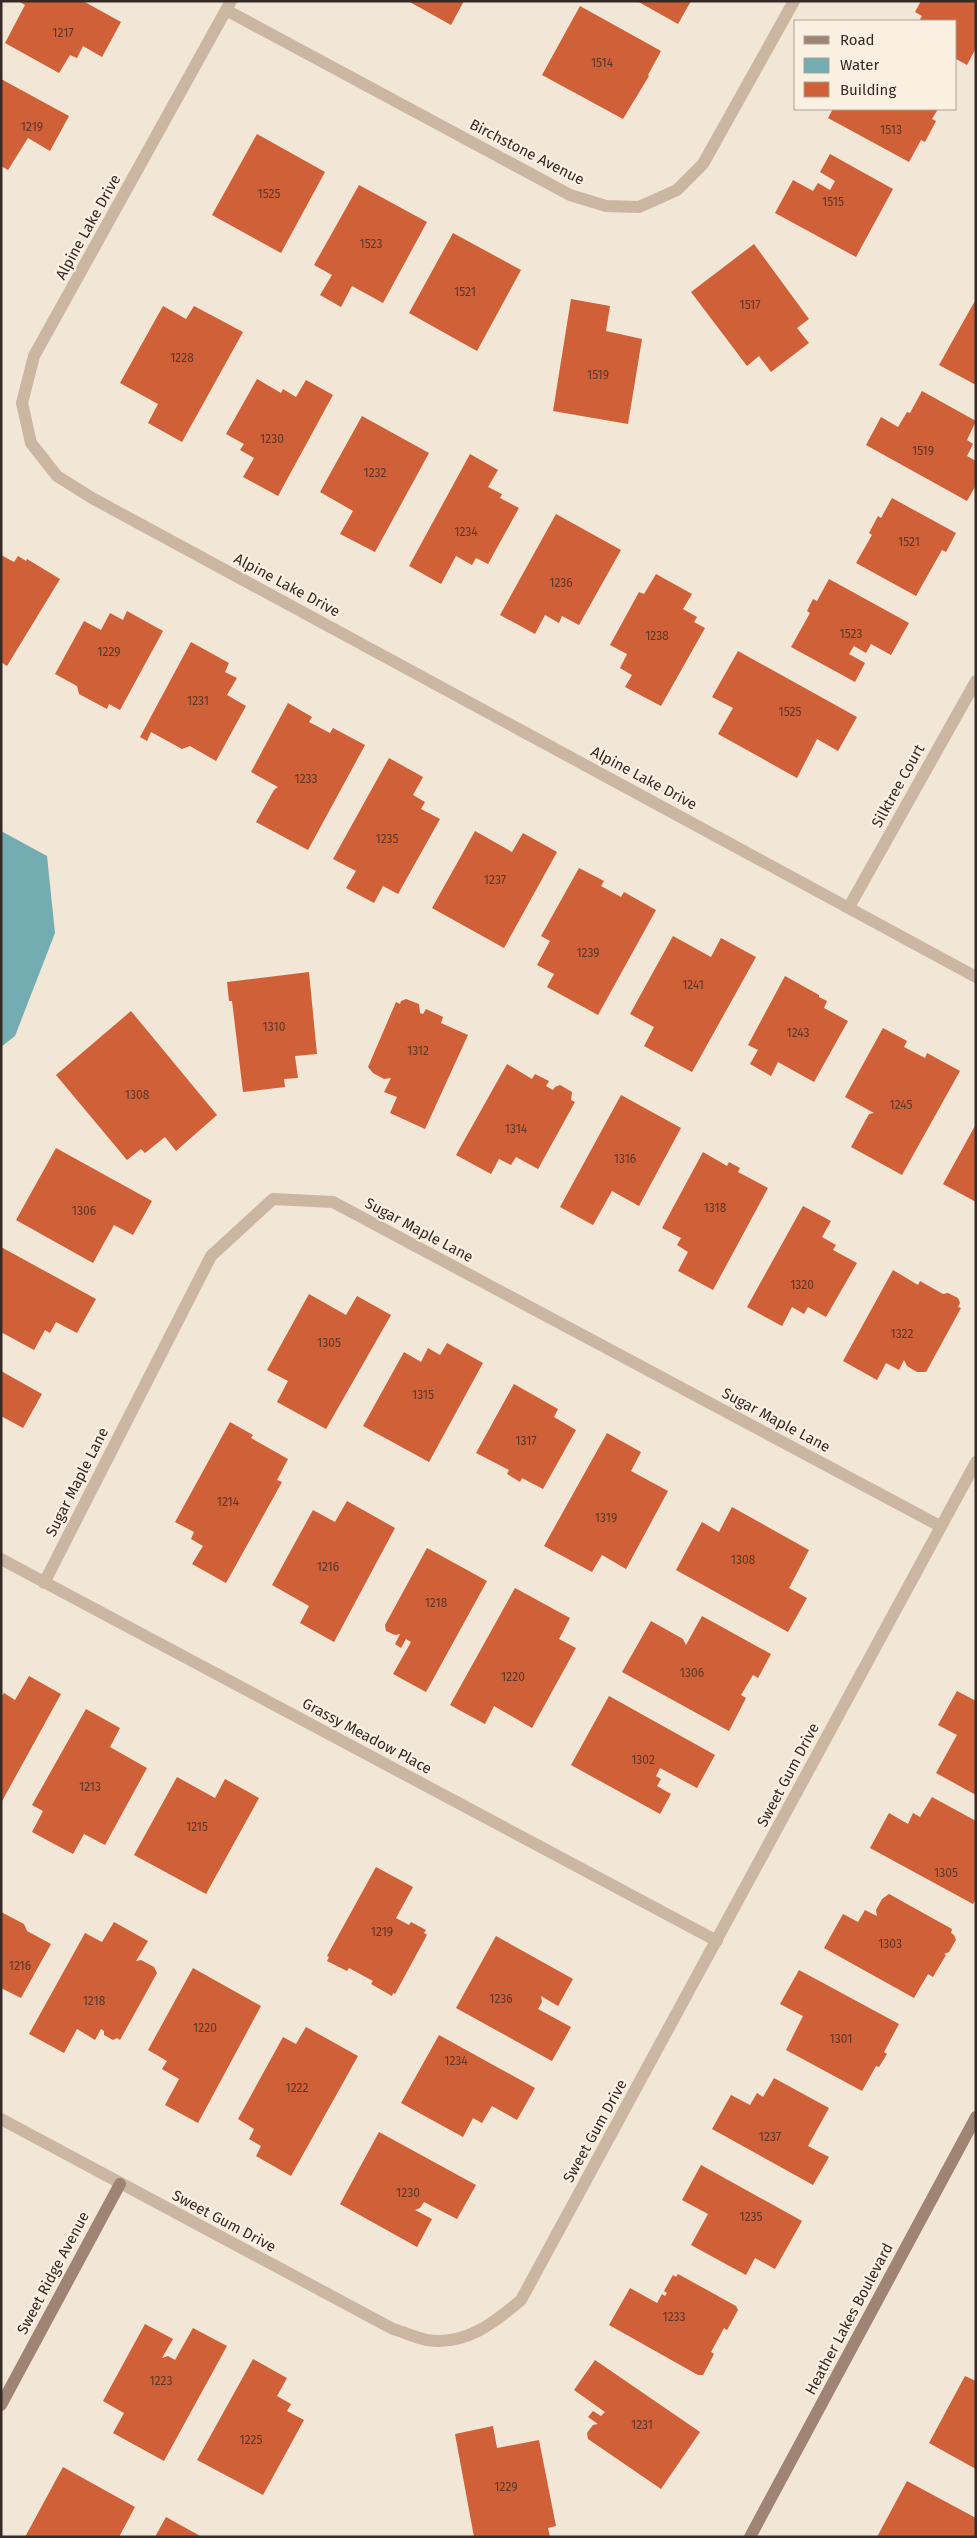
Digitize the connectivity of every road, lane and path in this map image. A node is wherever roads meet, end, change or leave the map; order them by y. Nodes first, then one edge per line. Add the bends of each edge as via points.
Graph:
1 (794, 1) edge
2 (229, 6) edge
3 (976, 681) edge
4 (849, 907) junction
5 (976, 977) edge
6 (976, 1462) edge
7 (940, 1526) junction
8 (1, 1559) edge
9 (44, 1583) junction
10 (717, 1941) junction
11 (976, 2117) edge
12 (1, 2119) edge
13 (120, 2184) junction
14 (1, 2404) edge
15 (750, 2537) edge

1 - 2 street, Birchstone Avenue via 703,164 677,190 639,207 606,206 570,195
2 - 4 street, Alpine Lake Drive via 34,356 22,403 31,443 57,476 92,498
3 - 4 street, Silktree Court
4 - 5 street, Alpine Lake Drive
6 - 7 street, Sweet Gum Drive
7 - 9 street, Sugar Maple Lane via 333,1202 272,1199 211,1256
7 - 10 street, Sweet Gum Drive
8 - 9 street, Grassy Meadow Place
9 - 10 street, Grassy Meadow Place
10 - 13 street, Sweet Gum Drive via 521,2300 493,2324 462,2339 428,2340 393,2329
11 - 15 street, Heather Lakes Boulevard
12 - 13 street, Sweet Gum Drive
13 - 14 street, Sweet Ridge Avenue

